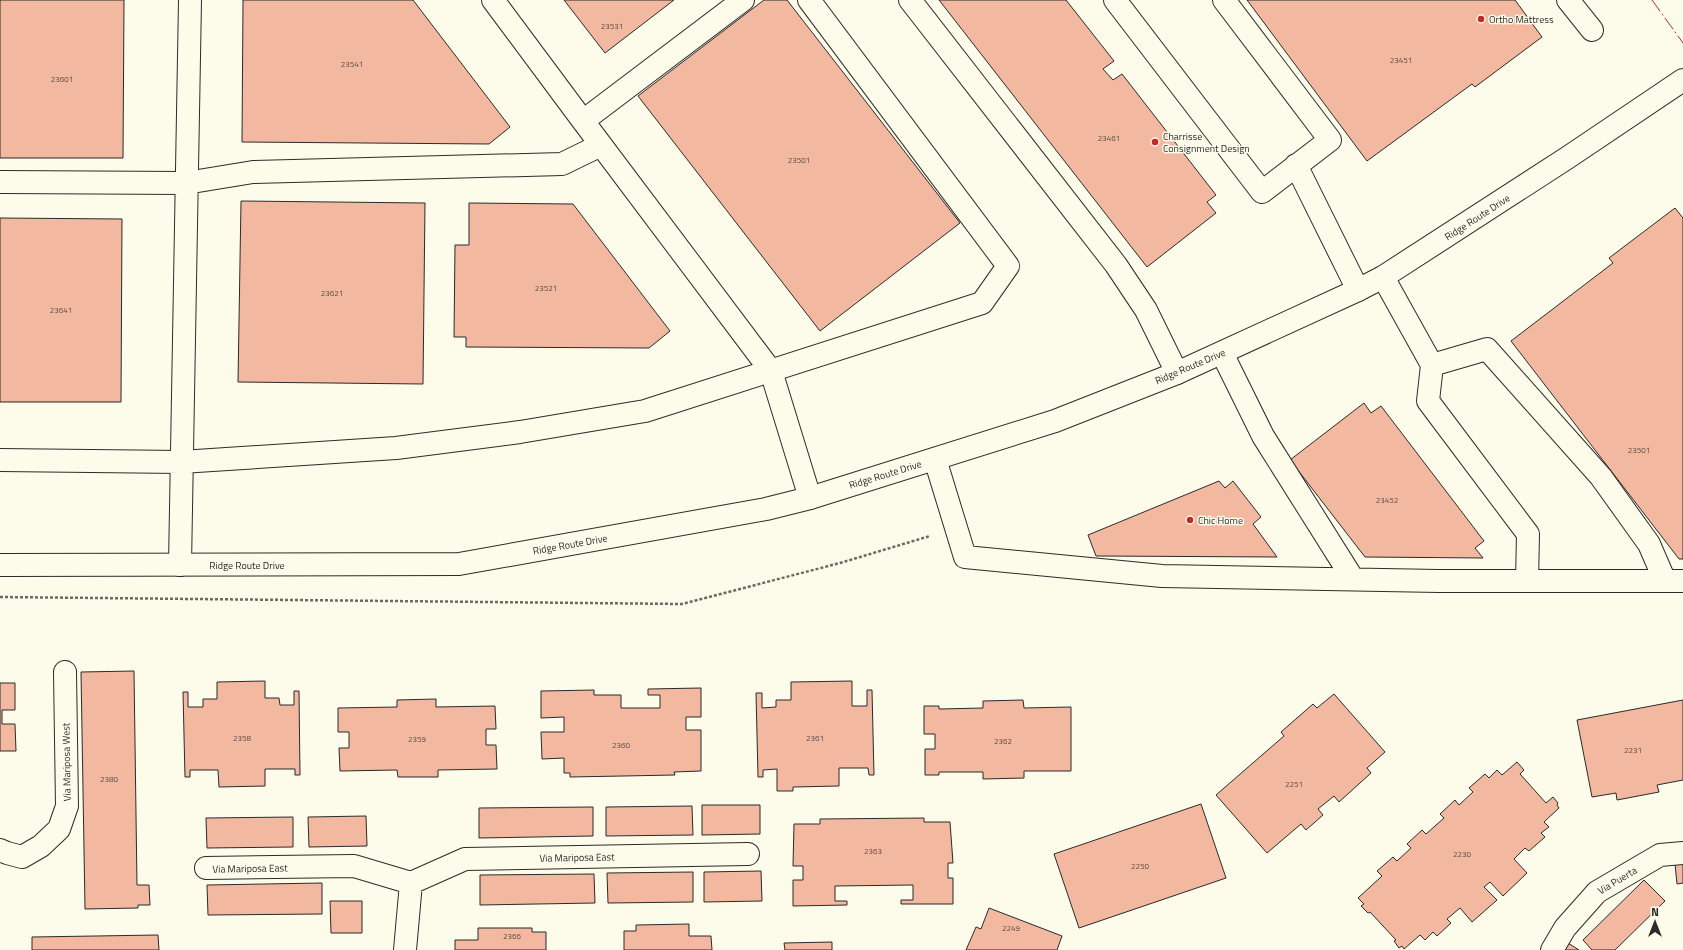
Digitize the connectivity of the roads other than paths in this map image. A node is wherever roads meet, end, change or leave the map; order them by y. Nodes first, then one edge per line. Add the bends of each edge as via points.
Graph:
1 (190, 0) edge
2 (493, 0) edge
3 (743, 0) edge
4 (809, 0) edge
5 (910, 0) edge
6 (1115, 0) edge
7 (1224, 0) edge
8 (1568, 0) edge
9 (1592, 30) dead end
10 (1683, 80) edge
11 (583, 121) junction
12 (601, 145) junction
13 (1296, 165) junction
14 (0, 182) edge
15 (186, 183) junction
16 (1383, 278) junction
17 (1358, 290) junction
18 (1222, 352) junction
19 (1432, 365) junction
20 (771, 371) junction
21 (1177, 373) junction
22 (935, 459) junction
23 (0, 460) edge
24 (181, 462) junction
25 (810, 498) junction
26 (0, 565) edge
27 (180, 565) junction
28 (1353, 579) junction
29 (1527, 581) junction
30 (1674, 581) edge
31 (65, 672) dead end
32 (0, 850) edge
33 (1683, 852) edge
34 (748, 854) dead end
35 (206, 868) dead end
36 (412, 883) junction
37 (405, 950) edge
38 (1552, 950) edge

1 - 15 main road
2 - 11 main road
3 - 11 main road
4 - 20 main road via 1008,266 982,303
5 - 21 main road via 1116,265 1146,310
6 - 13 main road via 1262,192
7 - 13 main road via 1330,140
8 - 9 main road
10 - 16 main road, Ridge Route Drive
11 - 12 main road
12 - 15 main road via 562,164 253,172
12 - 20 main road
13 - 17 main road
14 - 15 main road
15 - 24 main road
16 - 17 main road, Ridge Route Drive
16 - 19 main road
17 - 18 main road, Ridge Route Drive
18 - 21 main road, Ridge Route Drive
18 - 28 main road via 1263,436
19 - 29 main road via 1428,401 1528,534
19 - 30 main road via 1487,350 1601,477
20 - 24 main road via 645,411 520,432 396,448
20 - 25 main road
21 - 22 main road, Ridge Route Drive via 1055,421
22 - 25 main road, Ridge Route Drive
22 - 28 main road via 965,557 1162,576
23 - 24 main road
24 - 27 main road
25 - 27 main road, Ridge Route Drive via 766,509 459,564
26 - 27 main road, Ridge Route Drive
28 - 29 main road
29 - 30 main road
31 - 32 main road, Via Mariposa West via 67,806 59,829 41,846 22,856 7,854
33 - 38 main road, Via Puerta via 1660,855 1597,892 1565,928
34 - 36 main road, Via Mariposa East via 465,859
35 - 36 main road, Via Mariposa East via 354,866
36 - 37 main road

